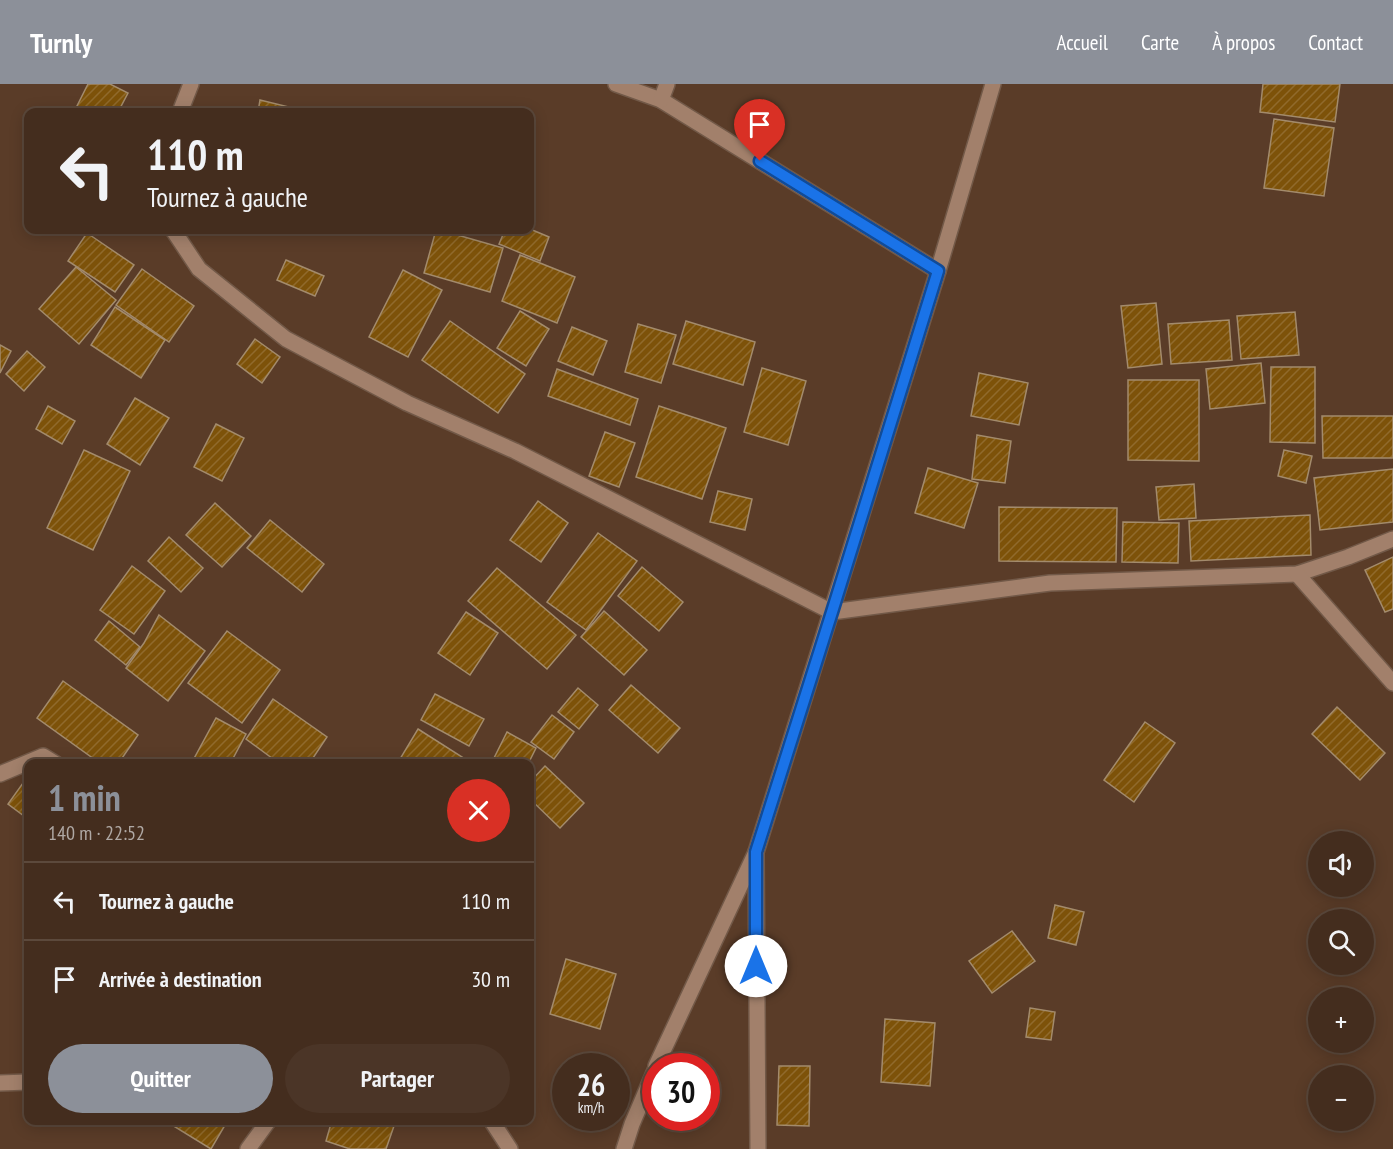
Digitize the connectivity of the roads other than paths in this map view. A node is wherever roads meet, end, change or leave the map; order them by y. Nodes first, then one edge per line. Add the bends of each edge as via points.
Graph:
1 (191, 84) edge
2 (616, 84) edge
3 (667, 84) edge
4 (993, 84) edge
5 (661, 100) junction
6 (182, 108) edge
7 (176, 234) edge
8 (938, 271) junction
9 (1393, 539) edge
10 (1296, 574) junction
11 (832, 612) junction
12 (1393, 683) edge
13 (24, 764) edge
14 (0, 774) edge
15 (756, 852) junction
16 (661, 1053) edge
17 (24, 1082) edge
18 (0, 1083) edge
19 (642, 1100) edge
20 (265, 1125) edge
21 (494, 1125) edge
22 (248, 1149) edge
23 (510, 1149) edge
24 (624, 1149) edge
25 (758, 1149) edge

1 - 6 street
2 - 5 street
3 - 5 street
4 - 8 street
5 - 8 street
7 - 11 street via 199,269 286,339 407,403 515,451
8 - 11 street
9 - 10 street
10 - 11 street via 1050,583
10 - 12 street
11 - 15 street
13 - 14 street
15 - 16 street
15 - 25 street
17 - 18 street
19 - 24 street
20 - 22 street
21 - 23 street

